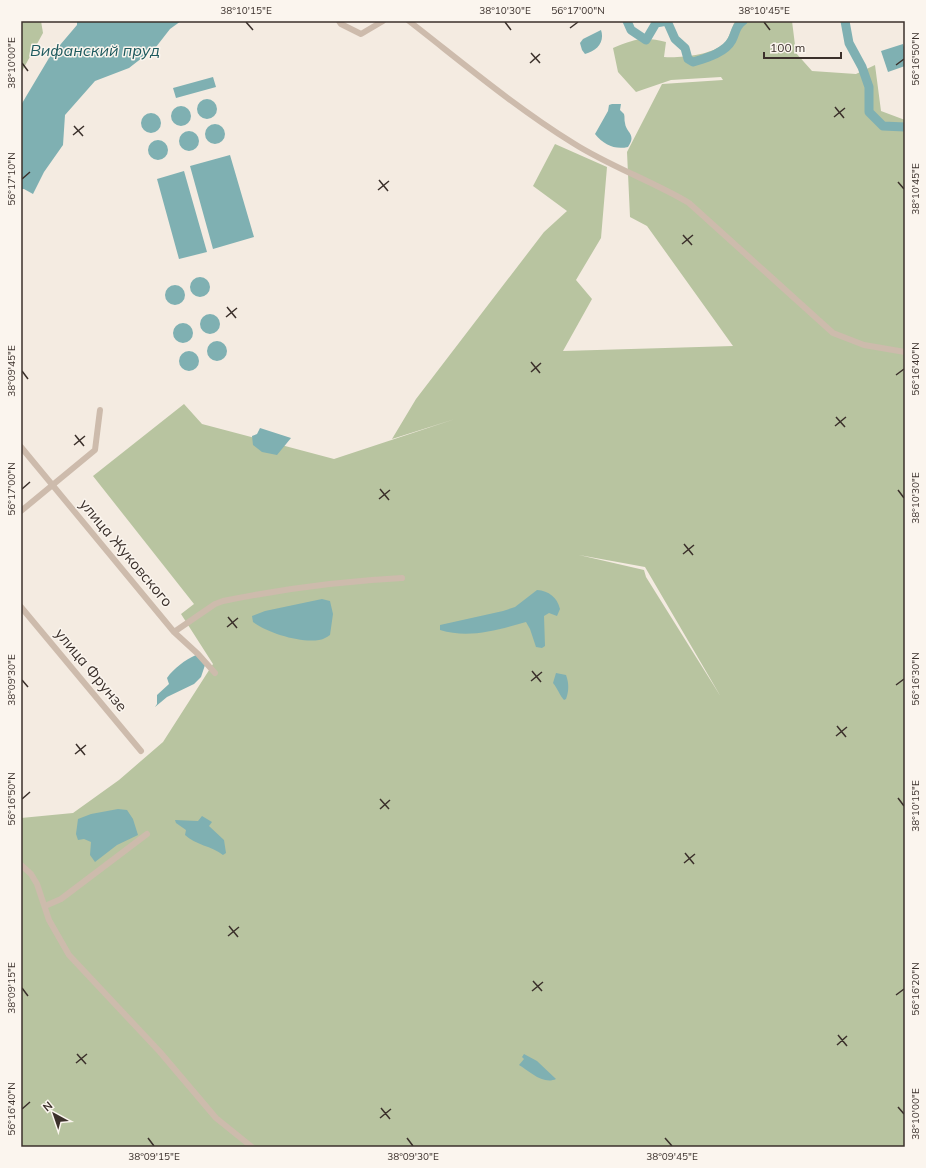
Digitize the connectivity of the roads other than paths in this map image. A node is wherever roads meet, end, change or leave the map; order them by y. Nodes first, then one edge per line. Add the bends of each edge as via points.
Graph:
1 (339, 21) edge
2 (383, 21) edge
3 (409, 21) edge
4 (905, 352) edge
5 (100, 410) dead end
6 (21, 447) edge
7 (53, 485) junction
8 (21, 511) edge
9 (402, 578) dead end
10 (21, 607) edge
11 (174, 632) junction
12 (215, 673) dead end
13 (141, 751) dead end
14 (148, 834) dead end
15 (21, 865) edge
16 (45, 906) junction
17 (252, 1147) edge

1 - 2 street via 361,34
3 - 4 street via 524,110 574,144 689,203 833,333 864,345
5 - 7 street via 95,450
6 - 7 street, улица Жуковского
7 - 8 street
7 - 11 street, улица Жуковского
9 - 11 street via 362,580 284,590 223,601
10 - 13 street, улица Фрунзе
11 - 12 street, улица Жуковского
14 - 16 street via 61,899
15 - 16 street via 37,884
16 - 17 street via 49,920 68,955 160,1052 216,1118

